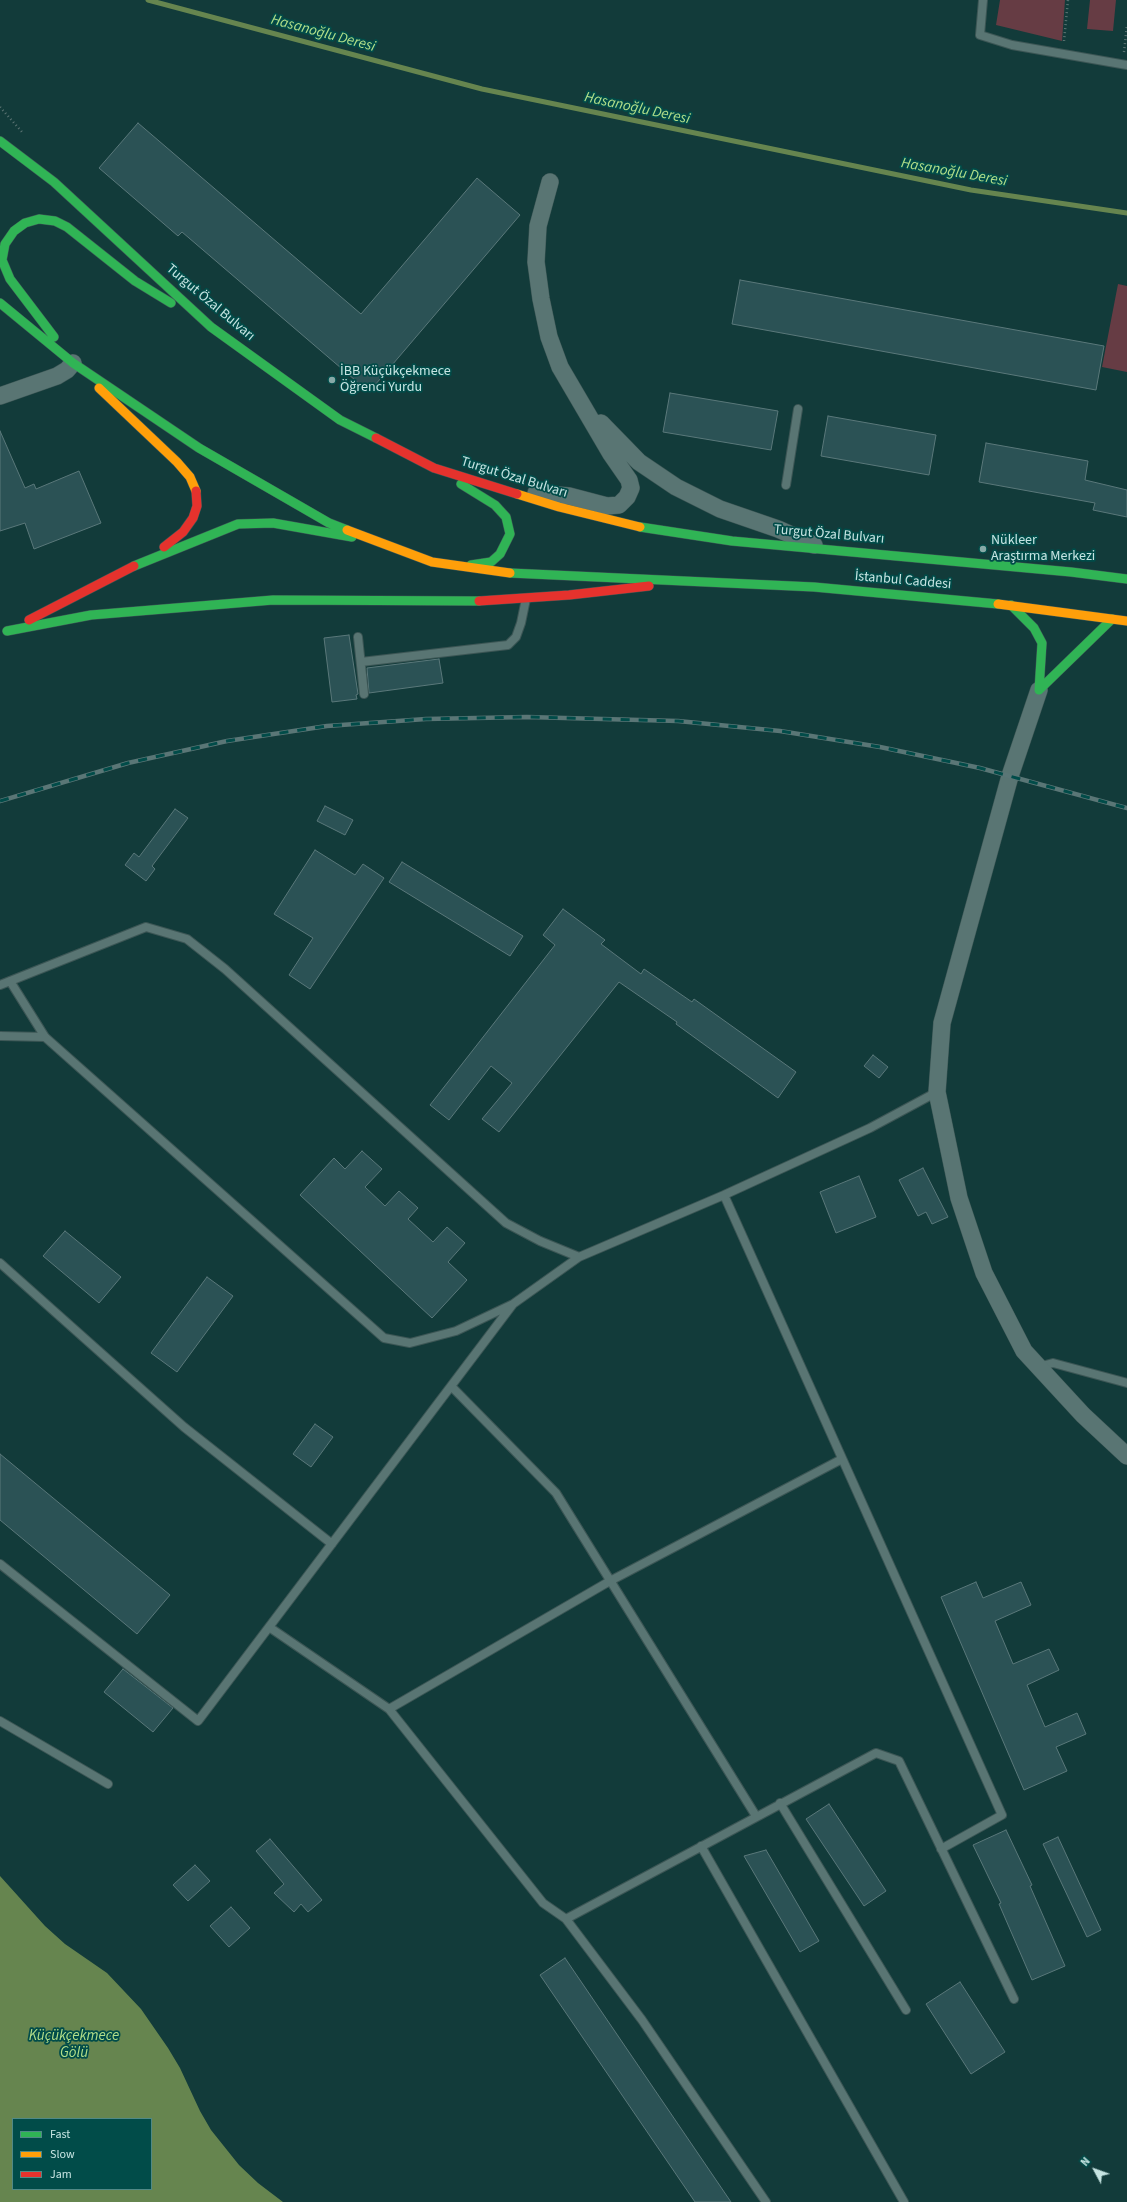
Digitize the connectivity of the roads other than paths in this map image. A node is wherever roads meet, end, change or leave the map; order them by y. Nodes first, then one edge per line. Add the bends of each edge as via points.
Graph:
1 (983, 0) edge
2 (1125, 65) edge
3 (2, 138) edge
4 (550, 182) dead end
5 (0, 303) edge
6 (211, 327) junction
7 (72, 363) junction
8 (0, 396) edge
9 (582, 402) junction
10 (798, 410) dead end
11 (434, 468) junction
12 (786, 485) dead end
13 (516, 493) junction
14 (376, 541) junction
15 (822, 548) junction
16 (432, 562) junction
17 (132, 567) junction
18 (1127, 579) edge
19 (676, 582) junction
20 (526, 598) junction
21 (1011, 605) junction
22 (1112, 619) junction
23 (1127, 621) edge
24 (4, 633) edge
25 (358, 637) dead end
26 (361, 662) junction
27 (1039, 690) junction
28 (364, 694) dead end
29 (10, 981) junction
30 (0, 985) edge
31 (0, 1036) edge
32 (45, 1037) junction
33 (937, 1092) junction
34 (724, 1195) junction
35 (579, 1256) junction
36 (0, 1262) edge
37 (513, 1304) junction
38 (1038, 1367) junction
39 (1127, 1383) edge
40 (452, 1387) junction
41 (1127, 1456) edge
42 (842, 1459) junction
43 (332, 1544) junction
44 (0, 1564) edge
45 (610, 1581) junction
46 (269, 1627) junction
47 (389, 1709) junction
48 (0, 1721) edge
49 (108, 1784) dead end
50 (780, 1803) junction
51 (756, 1816) junction
52 (701, 1846) junction
53 (941, 1849) junction
54 (566, 1919) junction
55 (1014, 1999) dead end
56 (906, 2010) dead end
57 (766, 2202) edge
58 (904, 2202) edge

1 - 2 lane via 980,35 1012,45
3 - 6 main road, Turgut Özal Bulvarı via 14,152 54,182
4 - 9 street via 538,226 536,262 541,299 549,337 560,367
5 - 7 main road
6 - 7 main road via 135,281 67,227 55,221 38,219 25,223 14,231 5,244 2,260 10,279
6 - 11 main road, Turgut Özal Bulvarı via 340,420
7 - 8 street via 67,370 57,376
7 - 14 main road via 212,456 329,523
7 - 17 main road via 177,462 190,477 197,494 193,518 183,532
9 - 13 street via 629,480 631,488 627,497 619,505 607,506 569,496
9 - 15 street via 639,462 676,487 720,509 778,529
10 - 12 lane
11 - 13 main road, Turgut Özal Bulvarı
11 - 16 main road via 495,505 506,516 510,534 500,554 491,562 472,565
13 - 15 main road, Turgut Özal Bulvarı via 620,523 676,534
14 - 16 main road
14 - 17 main road via 273,523 238,524
15 - 18 main road, Turgut Özal Bulvarı
16 - 19 main road via 521,575
17 - 24 main road
19 - 20 main road via 623,590
19 - 21 main road, İstanbul Caddesi via 814,587
20 - 24 main road via 477,601 273,600 91,615
20 - 26 lane via 516,637 508,645
21 - 22 main road, İstanbul Caddesi
21 - 27 main road via 1034,628 1042,643
22 - 23 main road, İstanbul Caddesi
22 - 27 main road
25 - 26 lane
26 - 28 lane
27 - 33 street via 1010,776 942,1024
29 - 30 lane
29 - 32 lane
29 - 35 lane via 146,927 187,939 225,968 506,1223 540,1241
31 - 32 lane
32 - 37 lane via 384,1338 410,1343 456,1331
33 - 34 lane via 870,1128
33 - 38 street via 959,1198 984,1273 1024,1351
34 - 35 lane
34 - 42 lane
35 - 37 lane
36 - 43 lane via 184,1427
37 - 40 lane
38 - 39 lane via 1053,1362
38 - 41 street via 1083,1415
40 - 43 lane
40 - 45 lane via 556,1493
42 - 45 lane
42 - 53 lane via 1002,1815
43 - 46 lane
44 - 46 lane via 198,1721
45 - 47 lane
45 - 51 lane
46 - 47 lane
47 - 54 lane via 543,1903
48 - 49 lane
50 - 51 lane
50 - 53 lane via 876,1753 899,1761
50 - 56 lane
51 - 52 lane
52 - 54 lane
52 - 58 lane
53 - 55 lane
54 - 57 lane via 642,2020

